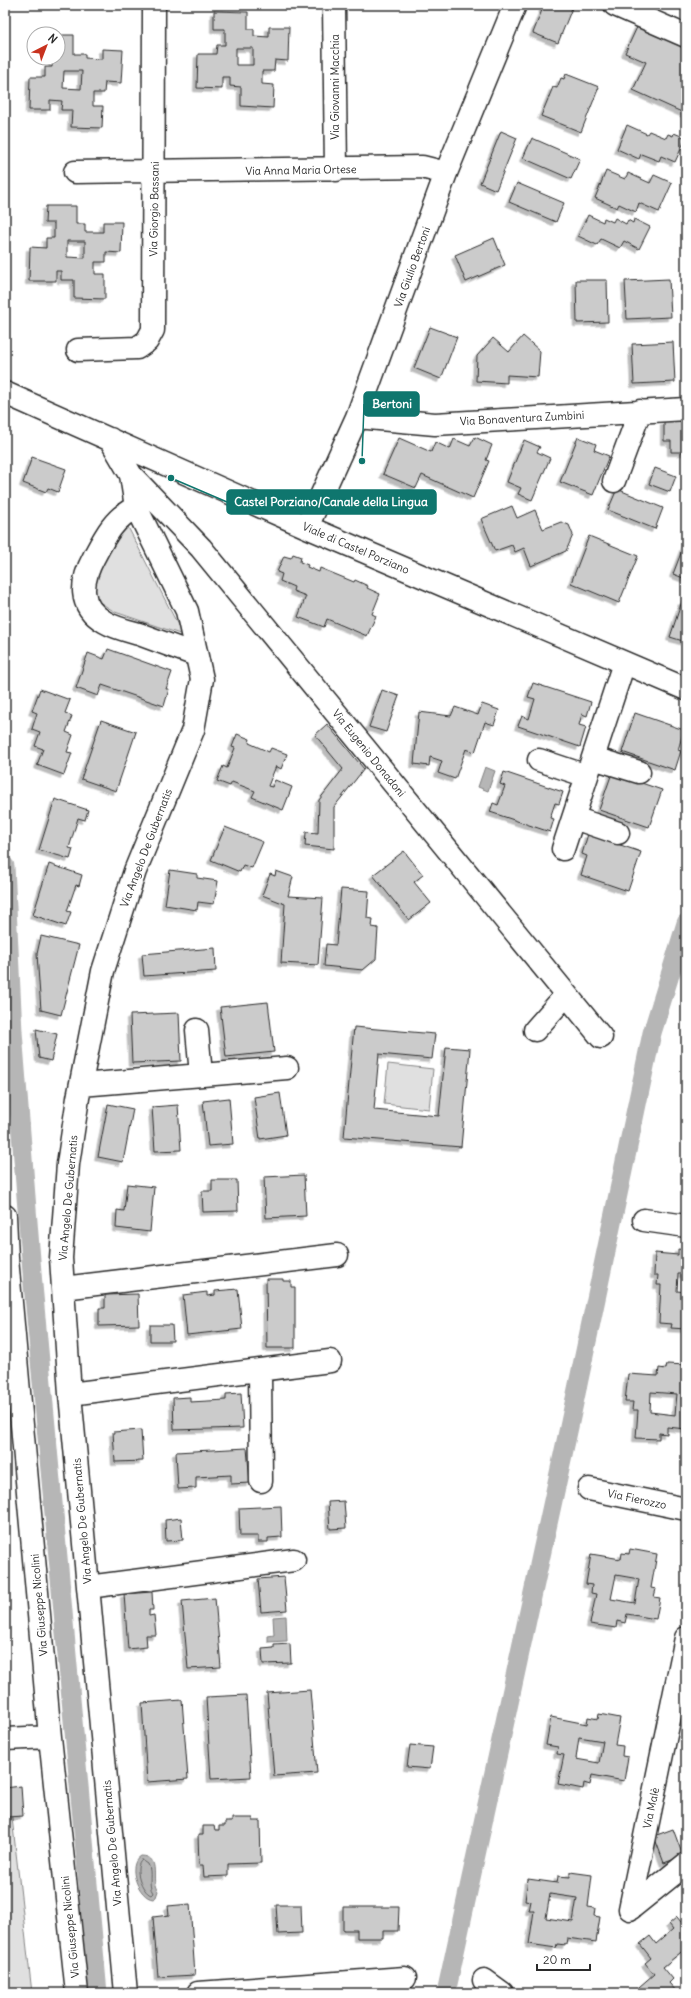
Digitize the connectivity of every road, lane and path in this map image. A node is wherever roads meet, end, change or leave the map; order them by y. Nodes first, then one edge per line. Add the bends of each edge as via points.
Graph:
1 (154, 5) edge
2 (334, 5) edge
3 (515, 5) edge
4 (615, 5) edge
5 (686, 36) edge
6 (155, 170) junction
7 (336, 170) junction
8 (75, 172) dead end
9 (446, 173) junction
10 (78, 350) dead end
11 (13, 397) edge
12 (686, 409) edge
13 (640, 411) junction
14 (357, 417) junction
15 (110, 439) junction
16 (131, 475) junction
17 (614, 481) dead end
18 (136, 507) junction
19 (307, 527) junction
20 (196, 655) junction
21 (624, 663) junction
22 (686, 689) edge
23 (539, 760) dead end
24 (590, 767) junction
25 (638, 772) dead end
26 (574, 818) junction
27 (618, 833) dead end
28 (563, 848) dead end
29 (566, 994) junction
30 (197, 1030) dead end
31 (535, 1030) dead end
32 (601, 1037) dead end
33 (287, 1068) dead end
34 (201, 1074) junction
35 (80, 1085) junction
36 (5, 1216) edge
37 (644, 1220) dead end
38 (686, 1226) edge
39 (337, 1255) dead end
40 (63, 1288) junction
41 (330, 1361) dead end
42 (260, 1370) junction
43 (70, 1394) junction
44 (260, 1481) dead end
45 (589, 1489) dead end
46 (686, 1509) edge
47 (294, 1560) dead end
48 (88, 1587) junction
49 (686, 1638) edge
50 (50, 1737) junction
51 (5, 1739) edge
52 (686, 1864) edge
53 (405, 1978) dead end
54 (484, 1980) dead end
55 (77, 1993) edge
56 (126, 1993) edge
57 (198, 1993) edge
58 (502, 1993) edge

1 - 6 street, Via Giorgio Bassani
2 - 7 street, Via Giovanni Macchia
3 - 9 street, Via Giulio Bertoni
4 - 5 street
6 - 7 street, Via Anna Maria Ortese
6 - 8 street, Via Anna Maria Ortese
6 - 10 street, Via Giorgio Bassani via 153,330 147,341 137,348
7 - 9 street, Via Anna Maria Ortese via 422,167
9 - 14 street, Via Giulio Bertoni
11 - 15 street, Viale di Castel Porziano
12 - 13 street, Via Bonaventura Zumbini
13 - 14 street, Via Bonaventura Zumbini via 435,424
13 - 17 street
14 - 19 street, Via Giulio Bertoni
15 - 16 street, Via Angelo De Gubernatis
15 - 19 street, Viale di Castel Porziano
16 - 18 street, Via Angelo De Gubernatis
16 - 29 street, Via Eugenio Donadoni via 201,548
18 - 20 street, Via Angelo De Gubernatis via 187,611
18 - 20 street via 119,517 87,570 83,590 86,601 92,611 106,623
19 - 21 street, Viale di Castel Porziano
20 - 35 street, Via Angelo De Gubernatis via 202,679 193,730 135,871 103,972
21 - 22 street, Viale di Castel Porziano
21 - 24 street
23 - 24 street
24 - 25 street
24 - 26 street
26 - 27 street
26 - 28 street
29 - 31 street
29 - 32 street, Via Eugenio Donadoni
30 - 34 street
33 - 34 street
34 - 35 street
35 - 40 street, Via Angelo De Gubernatis via 68,1164 61,1258
36 - 50 street, Via Giuseppe Nicolini
37 - 38 street
39 - 40 street
40 - 43 street, Via Angelo De Gubernatis
41 - 42 street
42 - 43 street
42 - 44 street
43 - 48 street, Via Angelo De Gubernatis
45 - 46 street, Via Fierozzo
47 - 48 street
48 - 56 street, Via Angelo De Gubernatis
49 - 52 street, Via Malè via 630,1908
50 - 51 street
50 - 55 street, Via Giuseppe Nicolini
53 - 57 street
54 - 58 street

